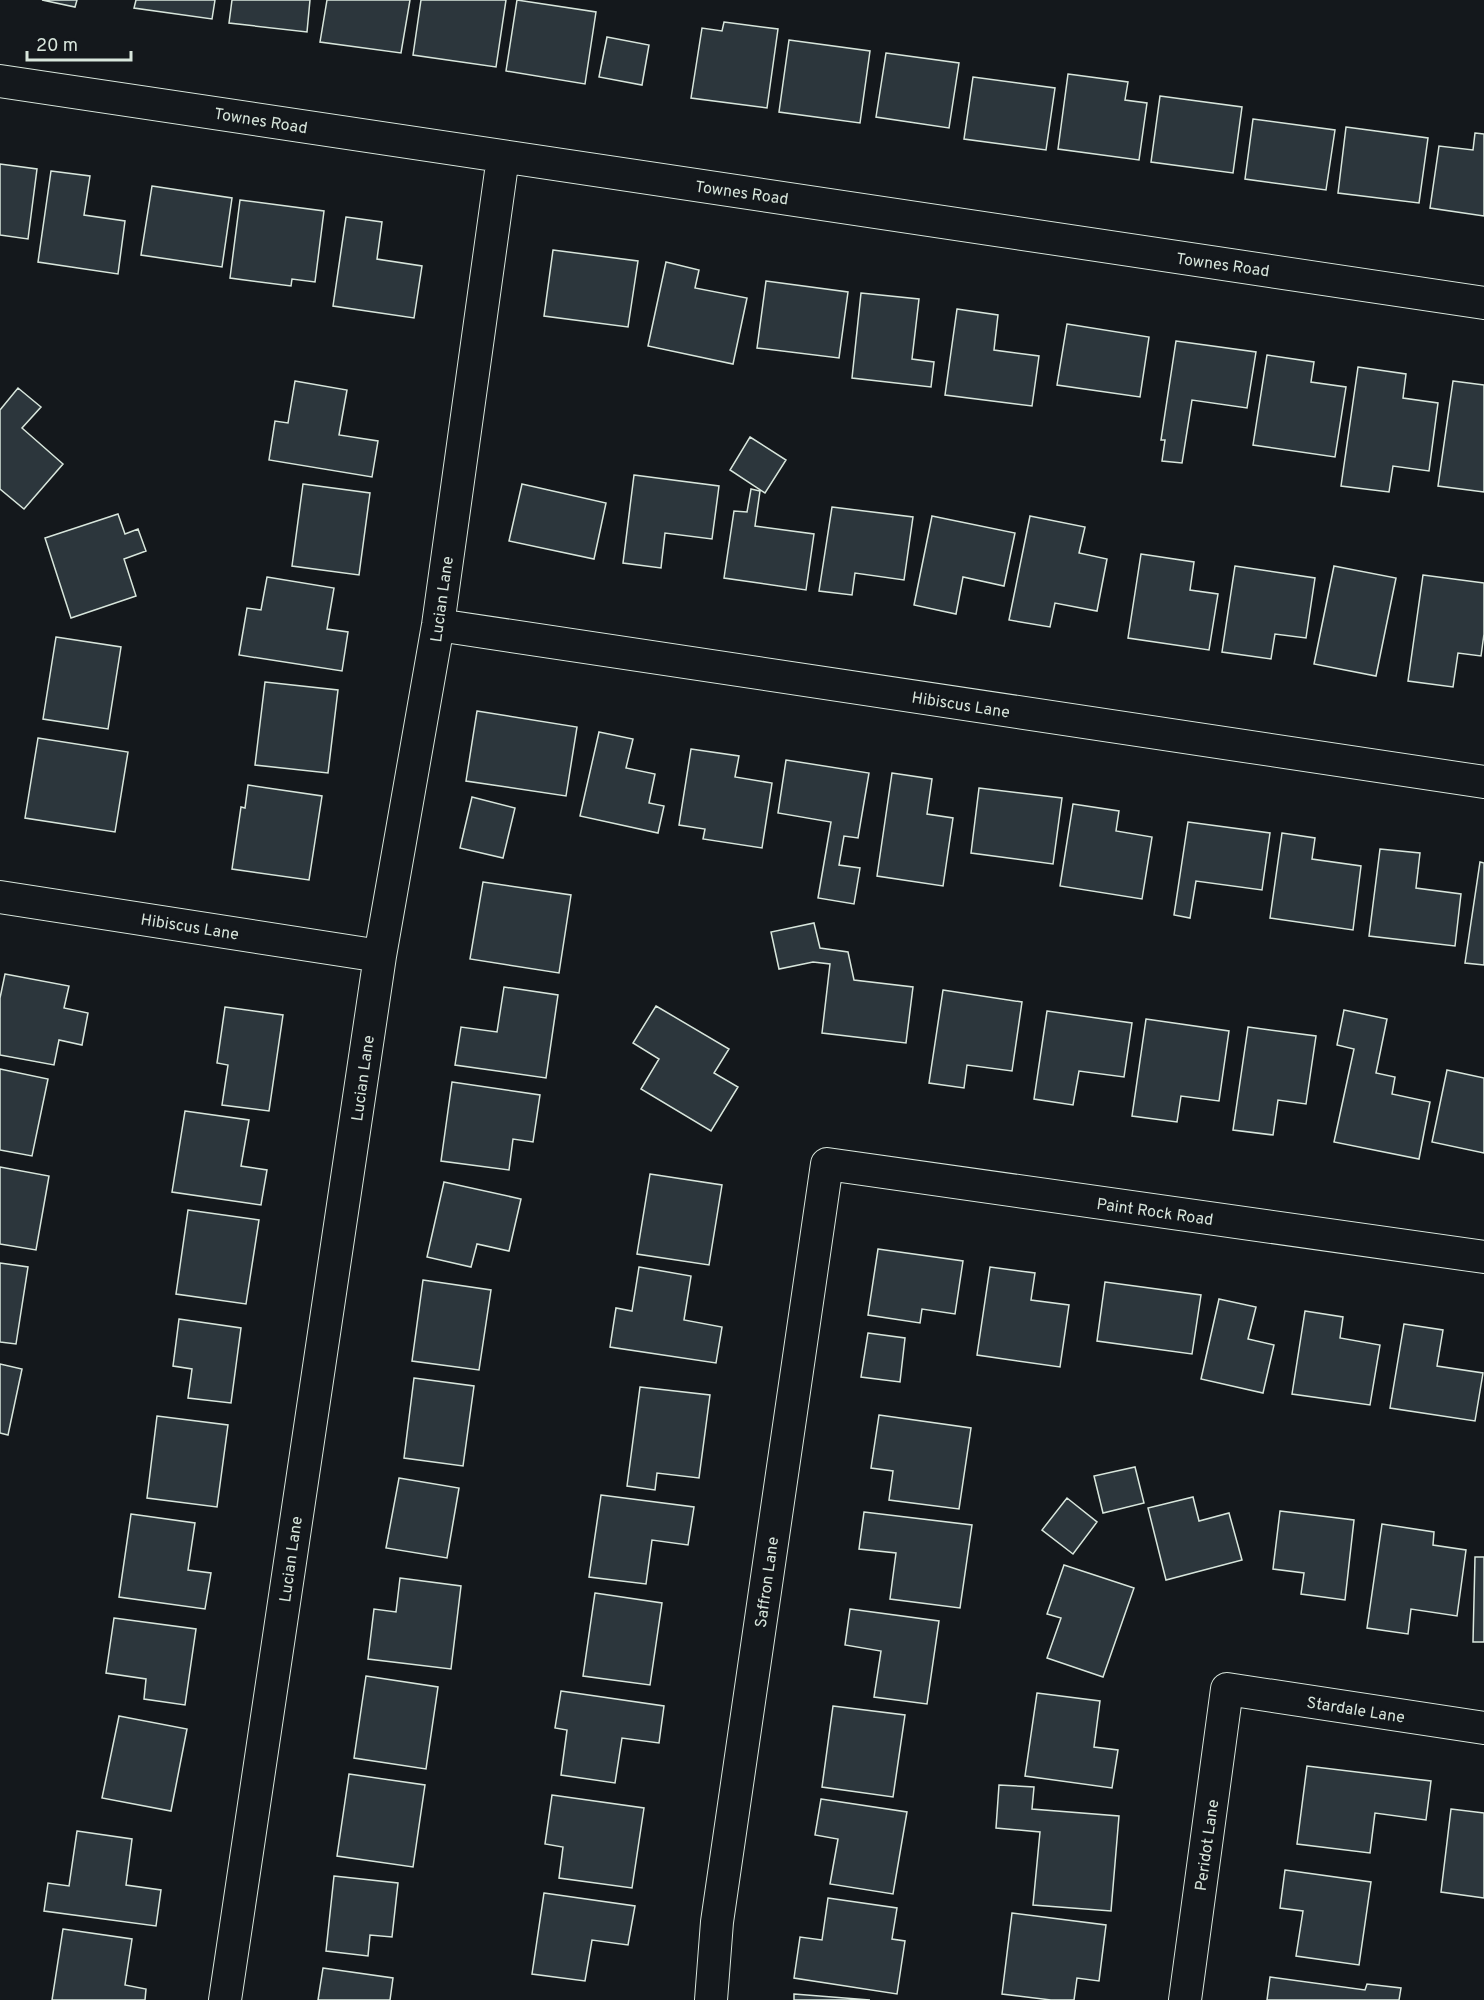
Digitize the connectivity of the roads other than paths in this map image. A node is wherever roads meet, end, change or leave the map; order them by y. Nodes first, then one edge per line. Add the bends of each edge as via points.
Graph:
1 (0, 81) edge
2 (503, 157) junction
3 (1484, 303) edge
4 (438, 625) junction
5 (1484, 782) edge
6 (0, 897) edge
7 (380, 956) junction
8 (827, 1164) joint
9 (1484, 1257) edge
10 (1227, 1689) joint
11 (1484, 1728) edge
12 (225, 2000) edge
13 (711, 2000) edge
14 (1185, 2000) edge

1 - 2 street, Townes Road
2 - 3 street, Townes Road
2 - 4 street, Lucian Lane
4 - 5 street, Hibiscus Lane
4 - 7 street, Lucian Lane
6 - 7 street, Hibiscus Lane
7 - 12 street, Lucian Lane
8 - 9 street, Paint Rock Road
8 - 13 street, Saffron Lane via 717,1922
10 - 11 street, Stardale Lane
10 - 14 street, Peridot Lane

